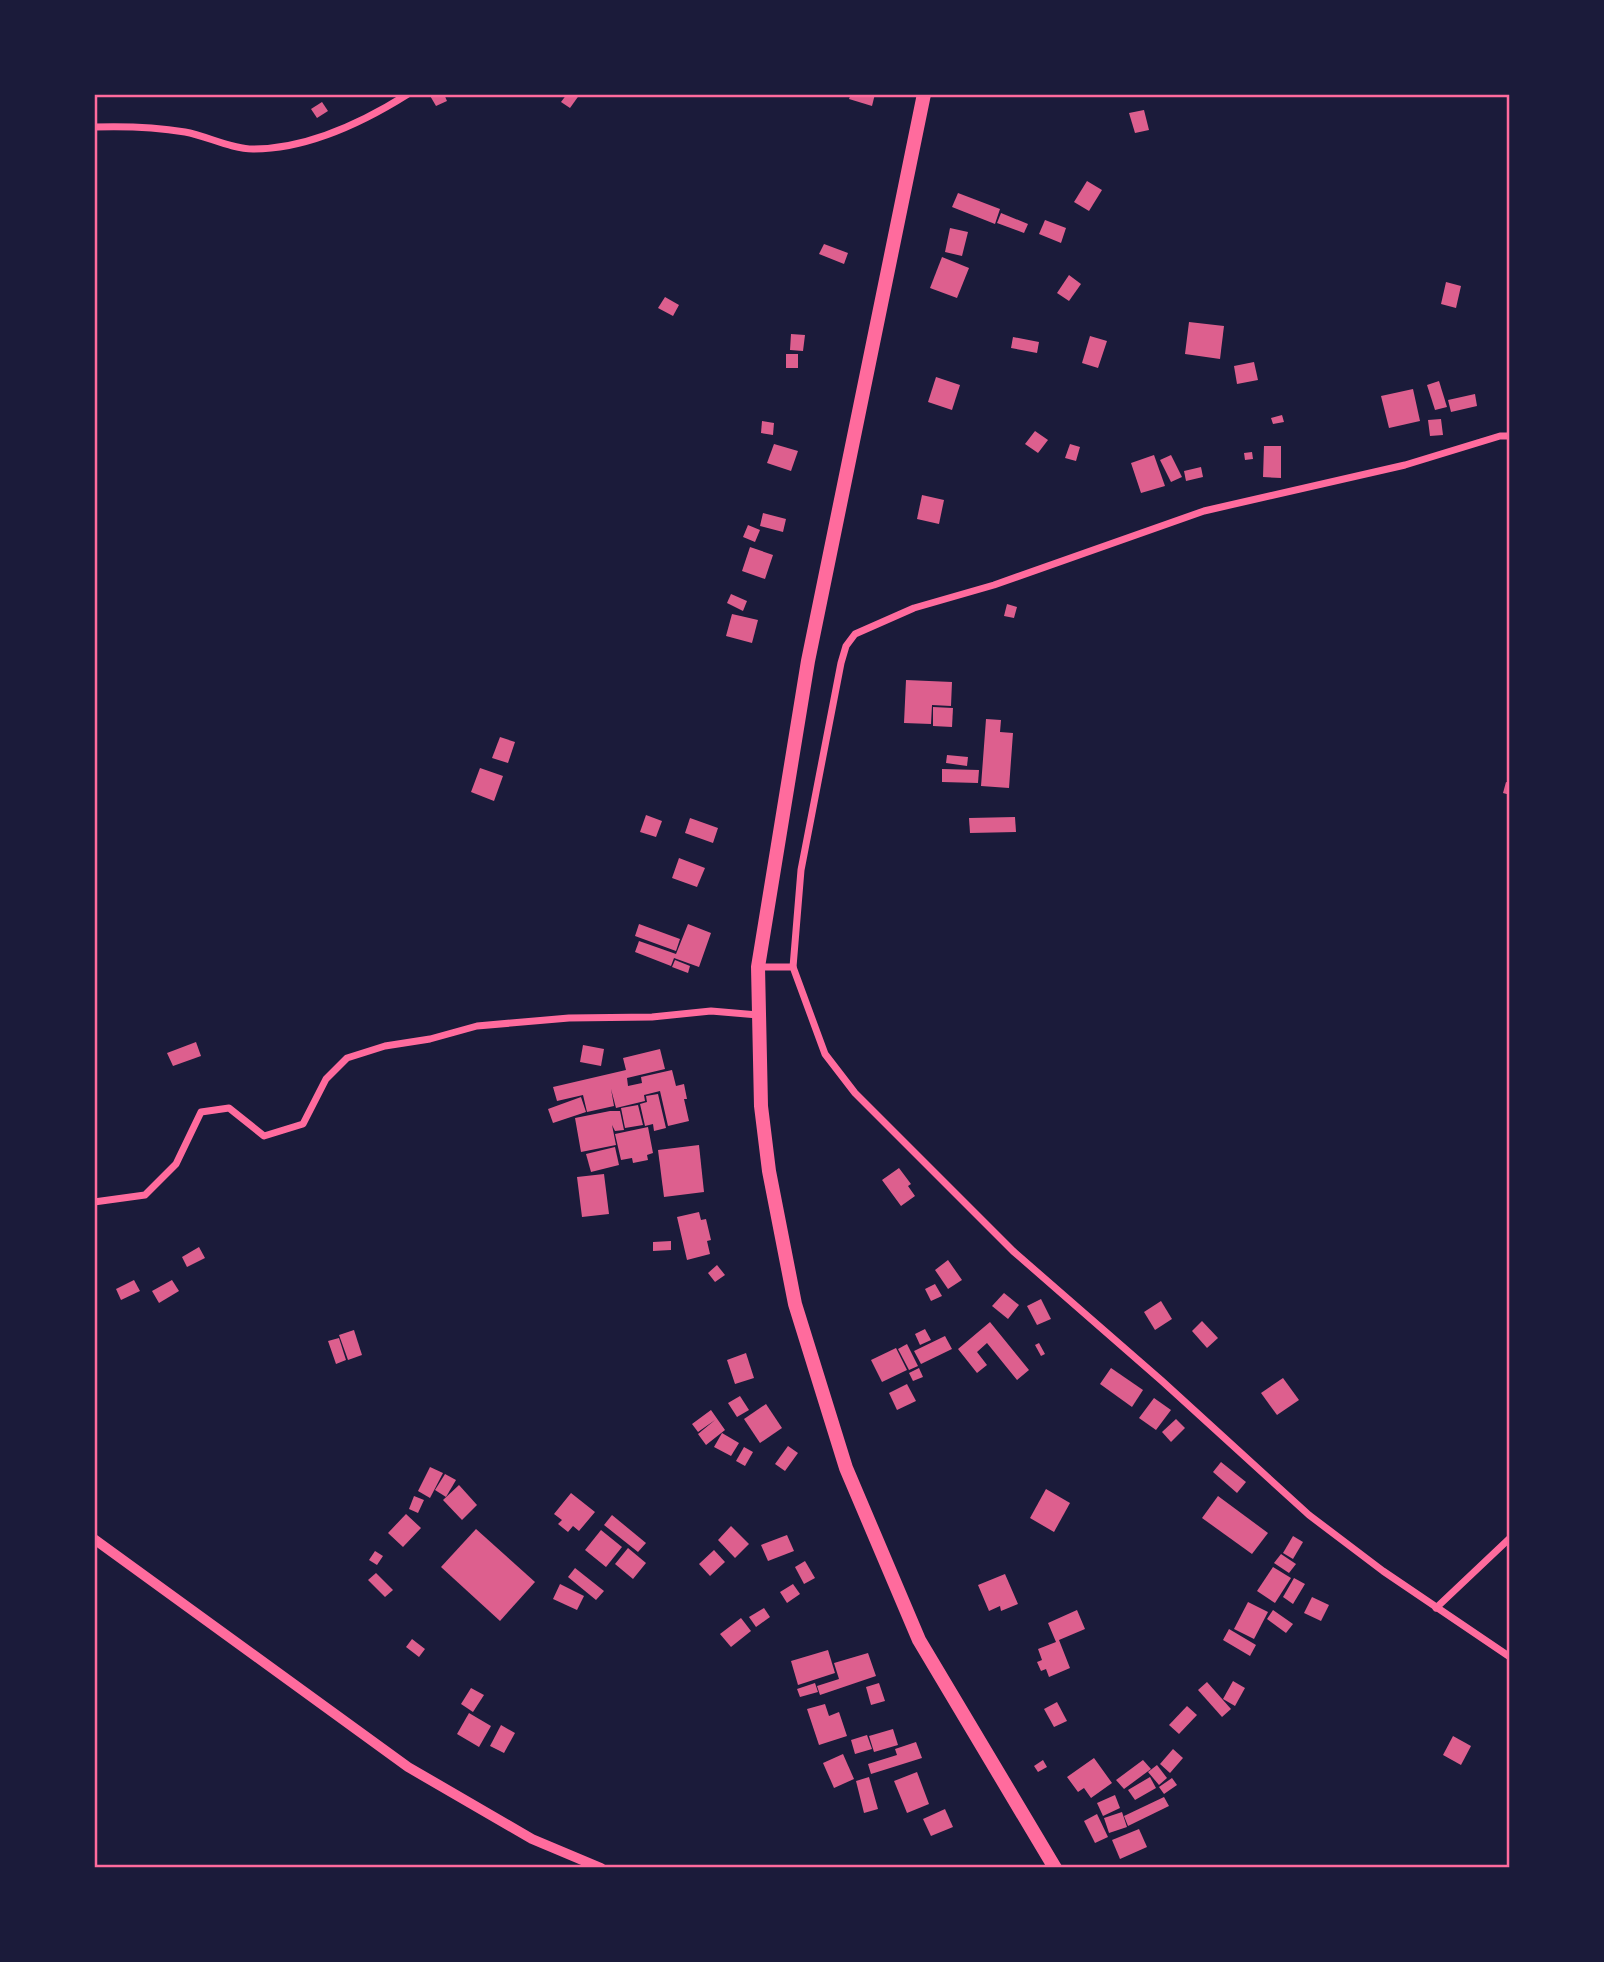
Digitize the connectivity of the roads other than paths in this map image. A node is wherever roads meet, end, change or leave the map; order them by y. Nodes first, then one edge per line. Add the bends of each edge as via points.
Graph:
1 (408, 94) edge
2 (924, 94) edge
3 (94, 127) edge
4 (1510, 436) edge
5 (758, 967) junction
6 (793, 967) junction
7 (759, 1016) junction
8 (94, 1202) edge
9 (1510, 1538) edge
10 (94, 1539) edge
11 (1436, 1608) junction
12 (1510, 1657) edge
13 (601, 1867) edge
14 (1055, 1867) edge

1 - 3 street via 377,114 307,142 251,149 186,132 125,125
2 - 5 main road via 808,661
4 - 6 street via 1204,511 915,608 855,634 841,663 801,870
5 - 6 street
5 - 7 main road
6 - 11 street via 825,1054 855,1093 993,1231 1309,1516
7 - 8 street via 711,1011 477,1026 386,1046 347,1058 326,1079 303,1124 264,1136 229,1108 201,1112 176,1164 145,1195
7 - 14 main road via 761,1107 792,1291 846,1468 919,1640
9 - 11 street
10 - 13 street via 408,1767 532,1839
11 - 12 street

